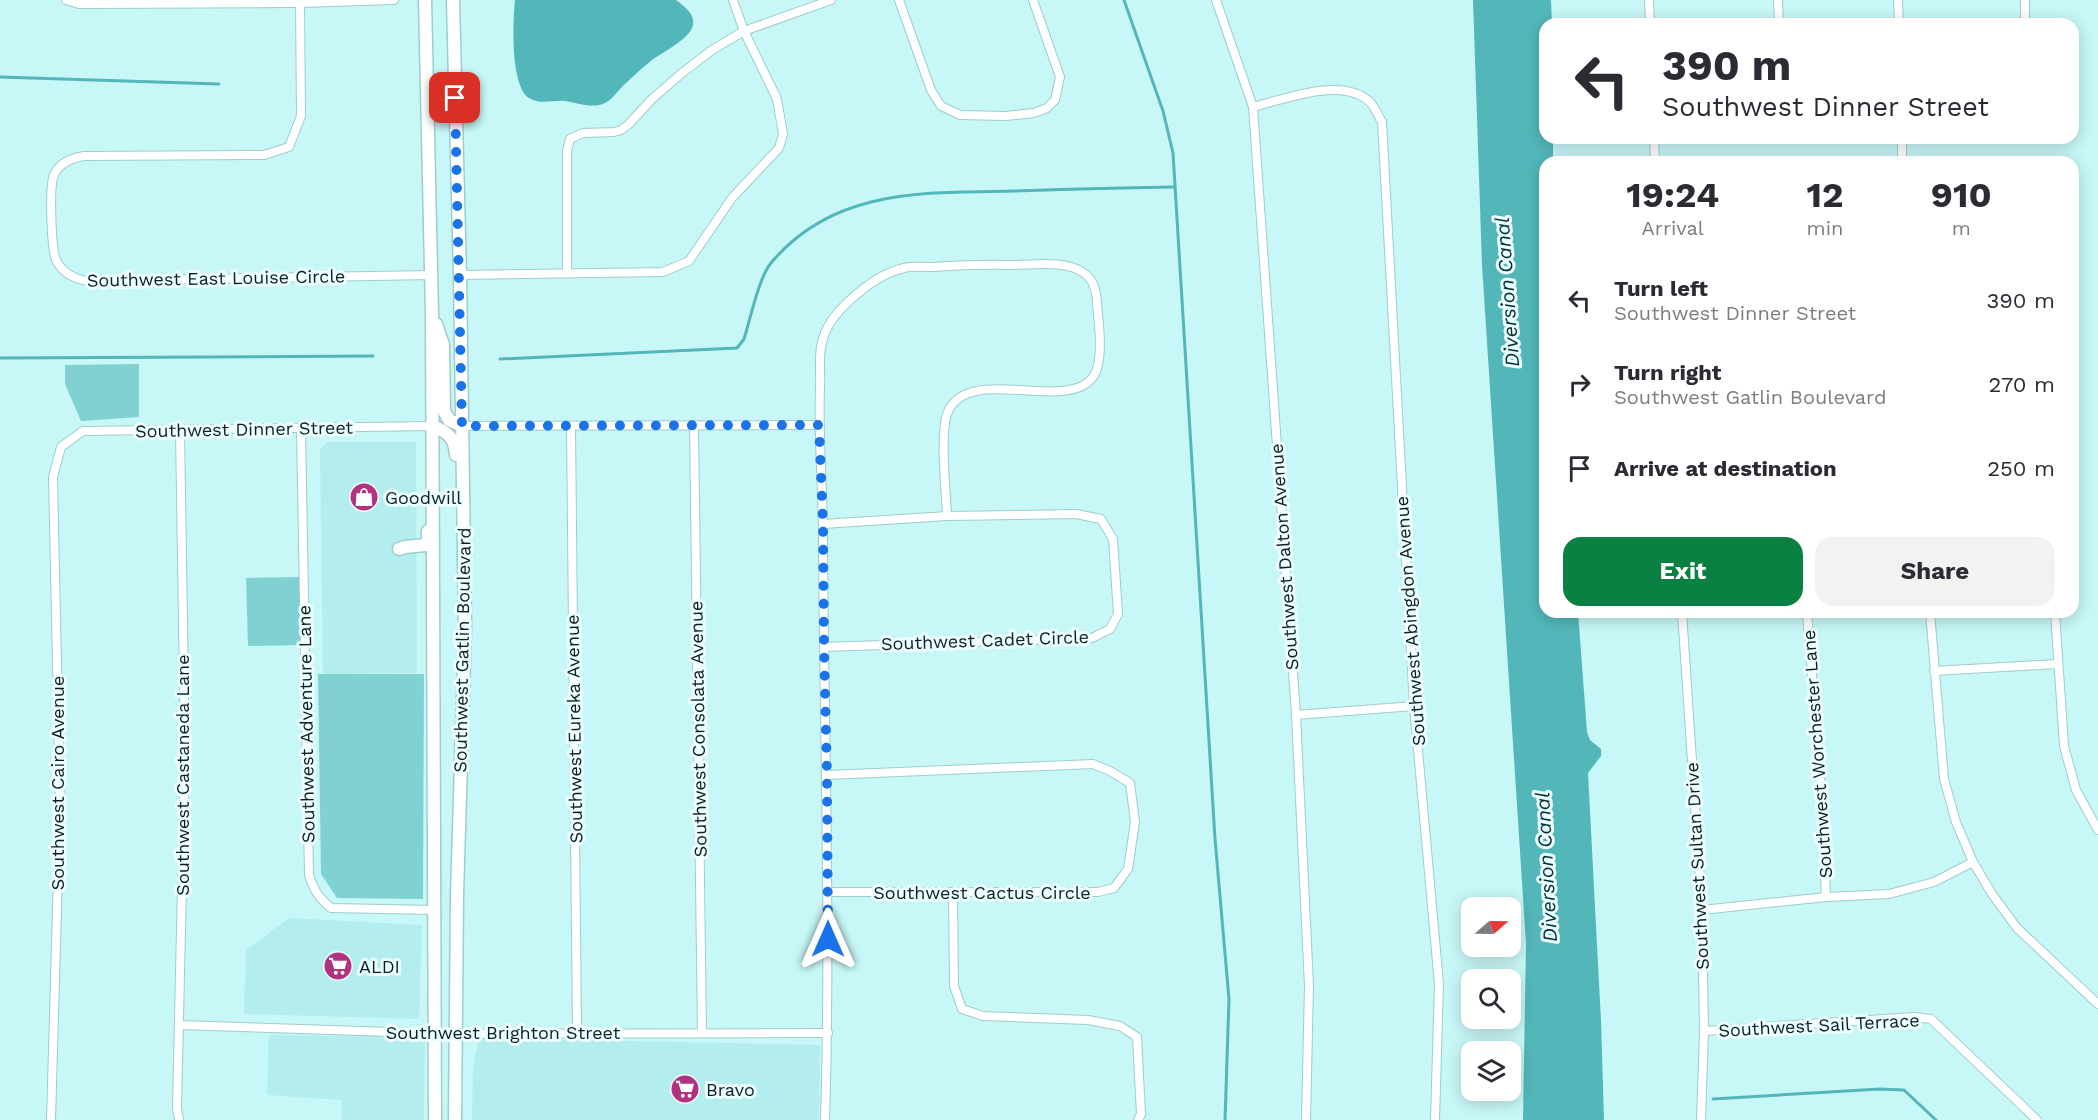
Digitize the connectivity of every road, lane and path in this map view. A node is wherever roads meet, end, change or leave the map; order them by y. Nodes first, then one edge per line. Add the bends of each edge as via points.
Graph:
1 (66, 0) edge
2 (394, 0) edge
3 (424, 0) edge
4 (453, 0) edge
5 (734, 0) edge
6 (831, 0) edge
7 (899, 0) edge
8 (1033, 0) edge
9 (1216, 0) edge
10 (1650, 0) edge
11 (1778, 0) edge
12 (1898, 0) edge
13 (2025, 0) edge
14 (176, 1) edge
15 (300, 2) edge
16 (1650, 18) edge
17 (1779, 18) edge
18 (1899, 18) edge
19 (2025, 18) edge
20 (744, 31) junction
21 (1253, 107) junction
22 (567, 273) junction
23 (432, 275) junction
24 (459, 275) junction
25 (432, 314) junction
26 (694, 425) junction
27 (819, 425) junction
28 (433, 426) junction
29 (462, 426) junction
30 (571, 426) junction
31 (301, 429) junction
32 (180, 430) junction
33 (61, 447) joint
34 (433, 455) junction
35 (946, 516) junction
36 (823, 524) junction
37 (464, 527) junction
38 (433, 562) junction
39 (1682, 618) edge
40 (1808, 618) edge
41 (1930, 618) edge
42 (2055, 618) edge
43 (824, 647) junction
44 (2058, 664) junction
45 (1934, 671) junction
46 (1414, 706) junction
47 (1296, 715) junction
48 (827, 775) junction
49 (2098, 830) edge
50 (1973, 862) junction
51 (827, 892) junction
52 (953, 893) junction
53 (1826, 897) junction
54 (435, 910) junction
55 (1702, 910) junction
56 (2098, 1004) edge
57 (179, 1025) junction
58 (1704, 1031) junction
59 (434, 1033) junction
60 (577, 1033) junction
61 (702, 1033) junction
62 (828, 1033) junction
63 (454, 1034) junction
64 (51, 1120) edge
65 (179, 1120) edge
66 (435, 1120) edge
67 (455, 1120) edge
68 (825, 1120) edge
69 (1138, 1120) edge
70 (1306, 1120) edge
71 (1435, 1120) edge
72 (1701, 1120) edge
73 (2037, 1120) edge

1 - 14 street via 79,4
2 - 15 street
3 - 23 main road, Southwest Gatlin Boulevard
4 - 24 main road, Southwest Gatlin Boulevard
5 - 20 street
6 - 20 street
7 - 8 street via 931,90 941,106 960,115 1005,116 1034,113 1055,100 1060,77
9 - 21 street, Southwest Dalton Avenue
10 - 16 street
11 - 17 street
12 - 18 street
13 - 19 street
14 - 15 street
15 - 23 street, Southwest East Louise Circle via 301,116 289,147 264,155 70,159 54,175 55,258 70,276 88,281
20 - 22 street via 682,73 628,125 614,132 583,133 570,139
20 - 22 street via 777,99 783,134 779,148 732,198 689,261 663,272
21 - 46 street, Southwest Abingdon Avenue via 1326,89 1353,92 1371,102 1382,122
21 - 47 street, Southwest Dalton Avenue
22 - 24 street
23 - 25 main road, Southwest Gatlin Boulevard
24 - 29 main road, Southwest Gatlin Boulevard
25 - 28 main road, Southwest Gatlin Boulevard
25 - 29 main road via 443,345 444,411 449,420
26 - 27 street
26 - 30 street
26 - 61 street, Southwest Consolata Avenue
27 - 35 street via 822,343 836,314 868,284 904,268 980,264 1072,267 1088,276 1097,301 1099,349 1093,377 1065,391 982,390 955,402 947,414 944,438
27 - 36 street
28 - 31 street, Southwest Dinner Street
28 - 34 main road, Southwest Gatlin Boulevard
28 - 37 main road via 444,430 456,444 457,510
29 - 30 street
29 - 37 main road, Southwest Gatlin Boulevard
30 - 60 street, Southwest Eureka Avenue
31 - 32 street, Southwest Dinner Street
31 - 54 street, Southwest Adventure Lane via 309,875 313,890 331,908
32 - 33 street, Southwest Dinner Street via 83,430
32 - 57 street, Southwest Castaneda Lane via 184,750
33 - 64 street, Southwest Cairo Avenue via 53,477 60,804
34 - 38 main road, Southwest Gatlin Boulevard
34 - 38 main road via 428,477 428,543 399,549 406,554 425,554
35 - 36 street, Southwest Cadet Circle
35 - 43 street, Southwest Cadet Circle via 1076,514 1101,519 1113,539 1118,614 1110,629 1092,638
36 - 43 street
37 - 63 main road, Southwest Gatlin Boulevard via 465,629
38 - 54 main road, Southwest Gatlin Boulevard
39 - 55 street, Southwest Sultan Drive
40 - 53 street, Southwest Worchester Lane
41 - 45 street
42 - 44 street
43 - 48 street
44 - 45 street
44 - 49 street via 2067,760 2076,790
45 - 50 street via 1944,779
46 - 47 street
46 - 71 street, Southwest Abingdon Avenue via 1439,984
47 - 70 street, Southwest Dalton Avenue via 1309,986
48 - 51 street
48 - 52 street, Southwest Cactus Circle via 1093,764 1130,783 1135,822 1128,869 1114,888 1098,892
50 - 53 street via 1934,882 1889,894
50 - 56 street via 2017,928
51 - 52 street, Southwest Cactus Circle
51 - 62 street
52 - 69 street via 954,986 962,1009 983,1016 1088,1020 1120,1026 1137,1037 1141,1114
53 - 55 street
54 - 59 main road, Southwest Gatlin Boulevard
55 - 58 street, Southwest Sultan Drive
57 - 59 street, Southwest Brighton Street
57 - 65 street, Southwest Castaneda Lane
58 - 72 street, Southwest Sultan Drive
58 - 73 street, Southwest Sail Terrace via 1931,1019
59 - 63 street, Southwest Brighton Street
59 - 66 main road, Southwest Gatlin Boulevard
60 - 61 street, Southwest Brighton Street
60 - 63 street, Southwest Brighton Street
61 - 62 street, Southwest Brighton Street
62 - 68 street
63 - 67 main road, Southwest Gatlin Boulevard

